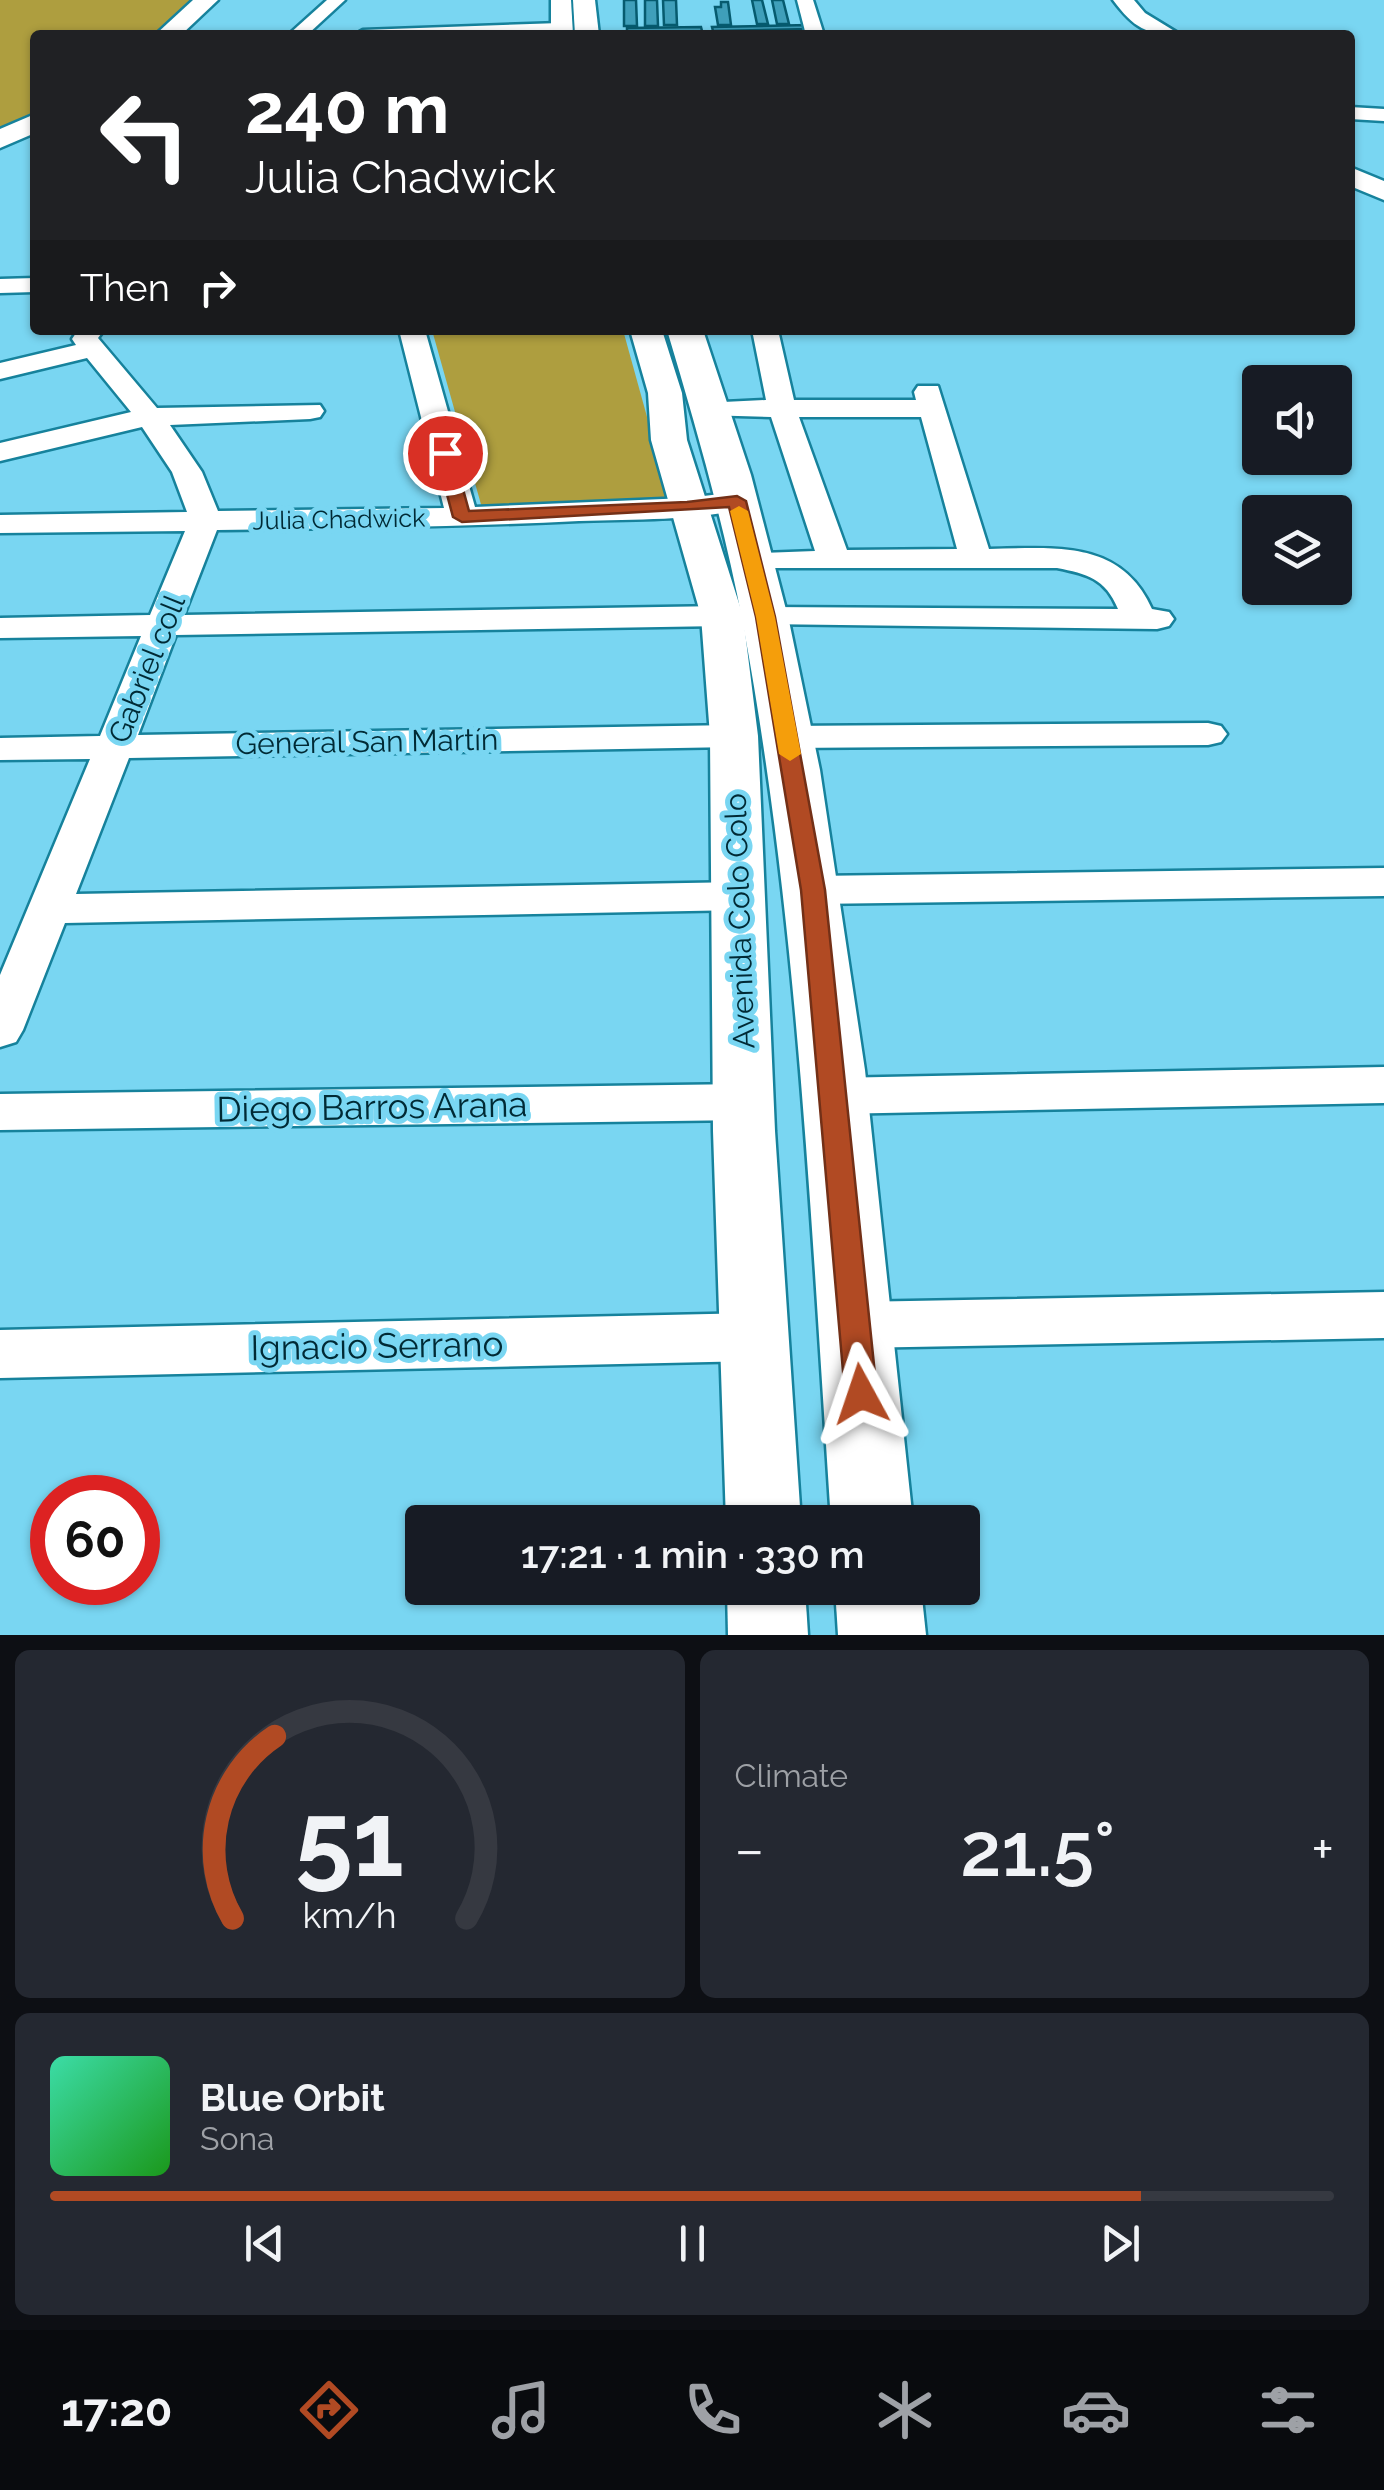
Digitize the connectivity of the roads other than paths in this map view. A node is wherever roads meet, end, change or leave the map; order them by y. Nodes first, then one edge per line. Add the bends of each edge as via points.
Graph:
1 (207, 0) edge
2 (337, 0) edge
3 (562, 0) edge
4 (805, 0) edge
5 (1122, 0) edge
6 (577, 20) edge
7 (173, 30) edge
8 (304, 30) edge
9 (434, 30) edge
10 (814, 30) edge
11 (1161, 30) edge
12 (1355, 113) edge
13 (1384, 115) edge
14 (30, 125) edge
15 (0, 140) edge
16 (1355, 178) edge
17 (1384, 192) edge
18 (0, 286) edge
19 (30, 286) edge
20 (413, 335) edge
21 (647, 335) edge
22 (687, 335) edge
23 (767, 335) edge
24 (92, 340) edge
25 (0, 371) edge
26 (782, 408) junction
27 (712, 410) junction
28 (310, 411) dead end
29 (148, 417) junction
30 (0, 452) edge
31 (712, 504) junction
32 (462, 517) junction
33 (205, 521) junction
34 (0, 524) edge
35 (976, 559) junction
36 (834, 560) junction
37 (751, 561) junction
38 (744, 616) junction
39 (166, 625) junction
40 (0, 628) edge
41 (1208, 734) dead end
42 (760, 736) junction
43 (116, 746) junction
44 (0, 749) edge
45 (1384, 882) edge
46 (813, 890) junction
47 (741, 896) junction
48 (49, 909) junction
49 (0, 1030) edge
50 (1384, 1085) edge
51 (834, 1096) junction
52 (744, 1102) junction
53 (0, 1112) edge
54 (1384, 1316) edge
55 (856, 1325) junction
56 (754, 1337) junction
57 (0, 1354) edge
58 (763, 1505) edge
59 (871, 1505) edge
60 (767, 1605) edge
61 (879, 1605) edge
62 (768, 1635) edge
63 (882, 1635) edge

1 - 7 main road
2 - 8 street
3 - 6 street
4 - 10 street
5 - 11 street
6 - 9 street
12 - 13 street
14 - 15 main road
16 - 17 street
18 - 19 street
20 - 32 street
21 - 31 street, Avenida Colo Colo via 665,394 669,440
22 - 27 main road, Avenida Colo Colo
23 - 26 street
24 - 25 street
24 - 29 street
26 - 27 street
26 - 35 street via 930,400
26 - 36 street
27 - 31 main road, Avenida Colo Colo
28 - 29 street
29 - 30 street
29 - 33 street via 200,492
31 - 32 street, Julia Chadwick
31 - 37 main road, Avenida Colo Colo
31 - 38 street, Avenida Colo Colo
32 - 33 street, Julia Chadwick
33 - 34 street, Julia Chadwick
33 - 39 street, Gabriel coll
35 - 36 street
35 - 38 street via 1056,558 1102,567 1126,585 1148,618
36 - 37 street
37 - 38 main road, Avenida Colo Colo
38 - 39 street
38 - 42 main road, Avenida Colo Colo
39 - 40 street
39 - 43 street, Gabriel coll
41 - 42 street, General San Martín
42 - 43 street, General San Martín
42 - 46 main road, Avenida Colo Colo
42 - 47 street, Avenida Colo Colo
43 - 44 street, General San Martín
43 - 48 street, Gabriel coll
45 - 46 street
46 - 51 main road, Avenida Colo Colo
47 - 48 street
47 - 52 street, Avenida Colo Colo
48 - 49 street, Gabriel coll
50 - 51 street
51 - 55 main road, Avenida Colo Colo
52 - 53 street, Diego Barros Arana
52 - 56 street, Avenida Colo Colo
54 - 55 street
55 - 59 main road, Avenida Colo Colo
56 - 57 street, Ignacio Serrano
56 - 58 street, Avenida Colo Colo
60 - 62 street
61 - 63 main road

